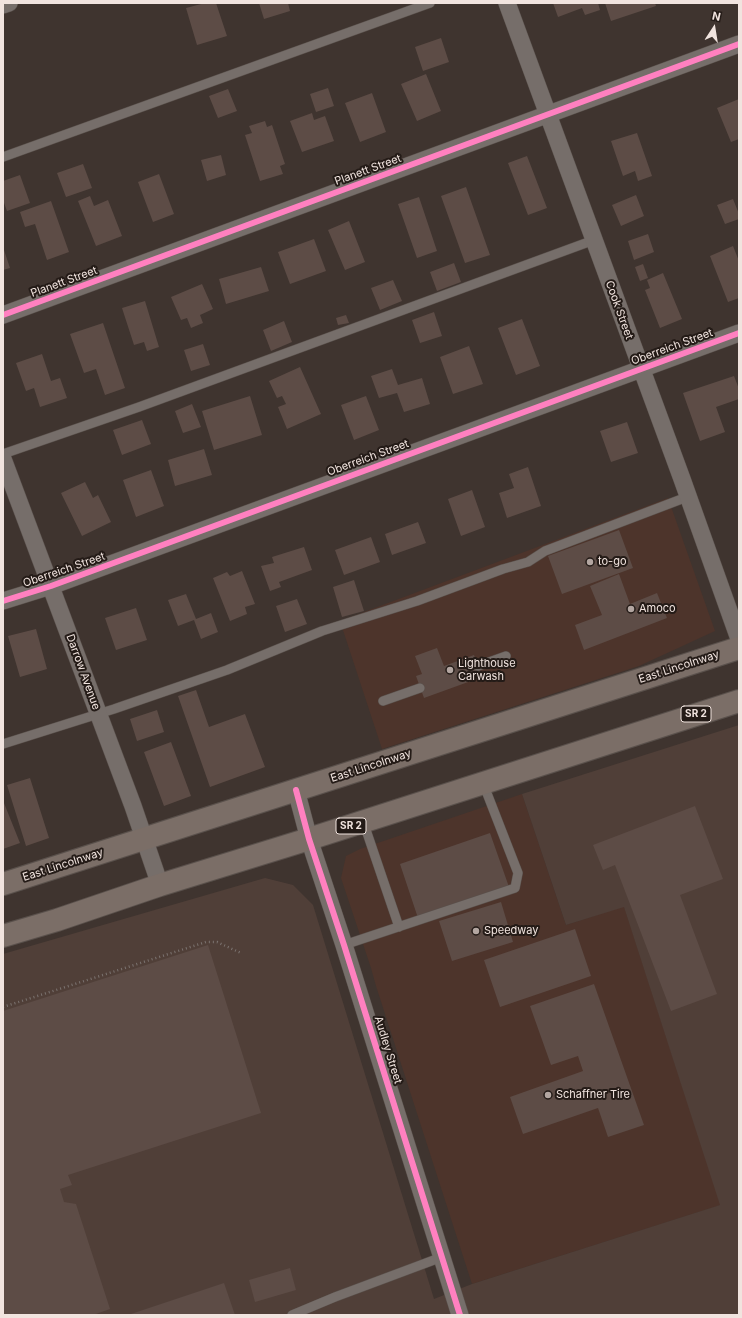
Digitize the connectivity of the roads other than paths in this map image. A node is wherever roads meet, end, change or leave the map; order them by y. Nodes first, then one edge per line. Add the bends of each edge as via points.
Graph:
1 (9, 3) edge
2 (430, 3) edge
3 (507, 3) edge
4 (3, 5) edge
5 (739, 44) edge
6 (548, 114) junction
7 (3, 157) edge
8 (594, 240) junction
9 (3, 315) edge
10 (739, 333) edge
11 (640, 369) junction
12 (3, 454) edge
13 (3, 459) edge
14 (687, 497) junction
15 (51, 586) junction
16 (3, 601) edge
17 (739, 639) edge
18 (739, 648) edge
19 (506, 656) dead end
20 (478, 666) dead end
21 (420, 688) dead end
22 (739, 700) edge
23 (383, 701) dead end
24 (98, 714) junction
25 (3, 744) edge
26 (483, 783) junction
27 (296, 790) junction
28 (363, 821) junction
29 (145, 839) junction
30 (309, 839) junction
31 (3, 884) edge
32 (160, 885) junction
33 (399, 927) junction
34 (3, 936) edge
35 (344, 945) junction
36 (442, 1257) junction
37 (292, 1315) edge
38 (460, 1315) edge

1 - 4 street
2 - 7 lane
3 - 6 street, Cook Street
5 - 6 street, Planett Street
6 - 8 street, Cook Street
6 - 9 street, Planett Street
8 - 11 street, Cook Street
8 - 12 lane via 139,407
10 - 11 street, Oberreich Street
11 - 14 street, Cook Street
11 - 15 street, Oberreich Street
13 - 15 street, Darrow Avenue
14 - 17 street, Cook Street
14 - 24 lane via 545,551 528,562 322,631 227,670
15 - 16 street, Oberreich Street
15 - 24 street, Darrow Avenue
18 - 27 main road, East Lincolnway
19 - 20 lane
21 - 23 lane
22 - 26 main road, SR 2
24 - 25 lane
24 - 29 street, Darrow Avenue
26 - 28 main road, SR 2
26 - 33 lane via 518,873 515,888
27 - 29 main road, East Lincolnway
27 - 30 street, Audley Street
28 - 30 main road, SR 2
28 - 33 lane
29 - 31 main road, East Lincolnway
29 - 32 street, Darrow Avenue
30 - 32 main road, SR 2
30 - 35 street, Audley Street
32 - 34 main road, SR 2
33 - 35 lane
35 - 36 street, Audley Street
36 - 37 lane
36 - 38 street, Audley Street

